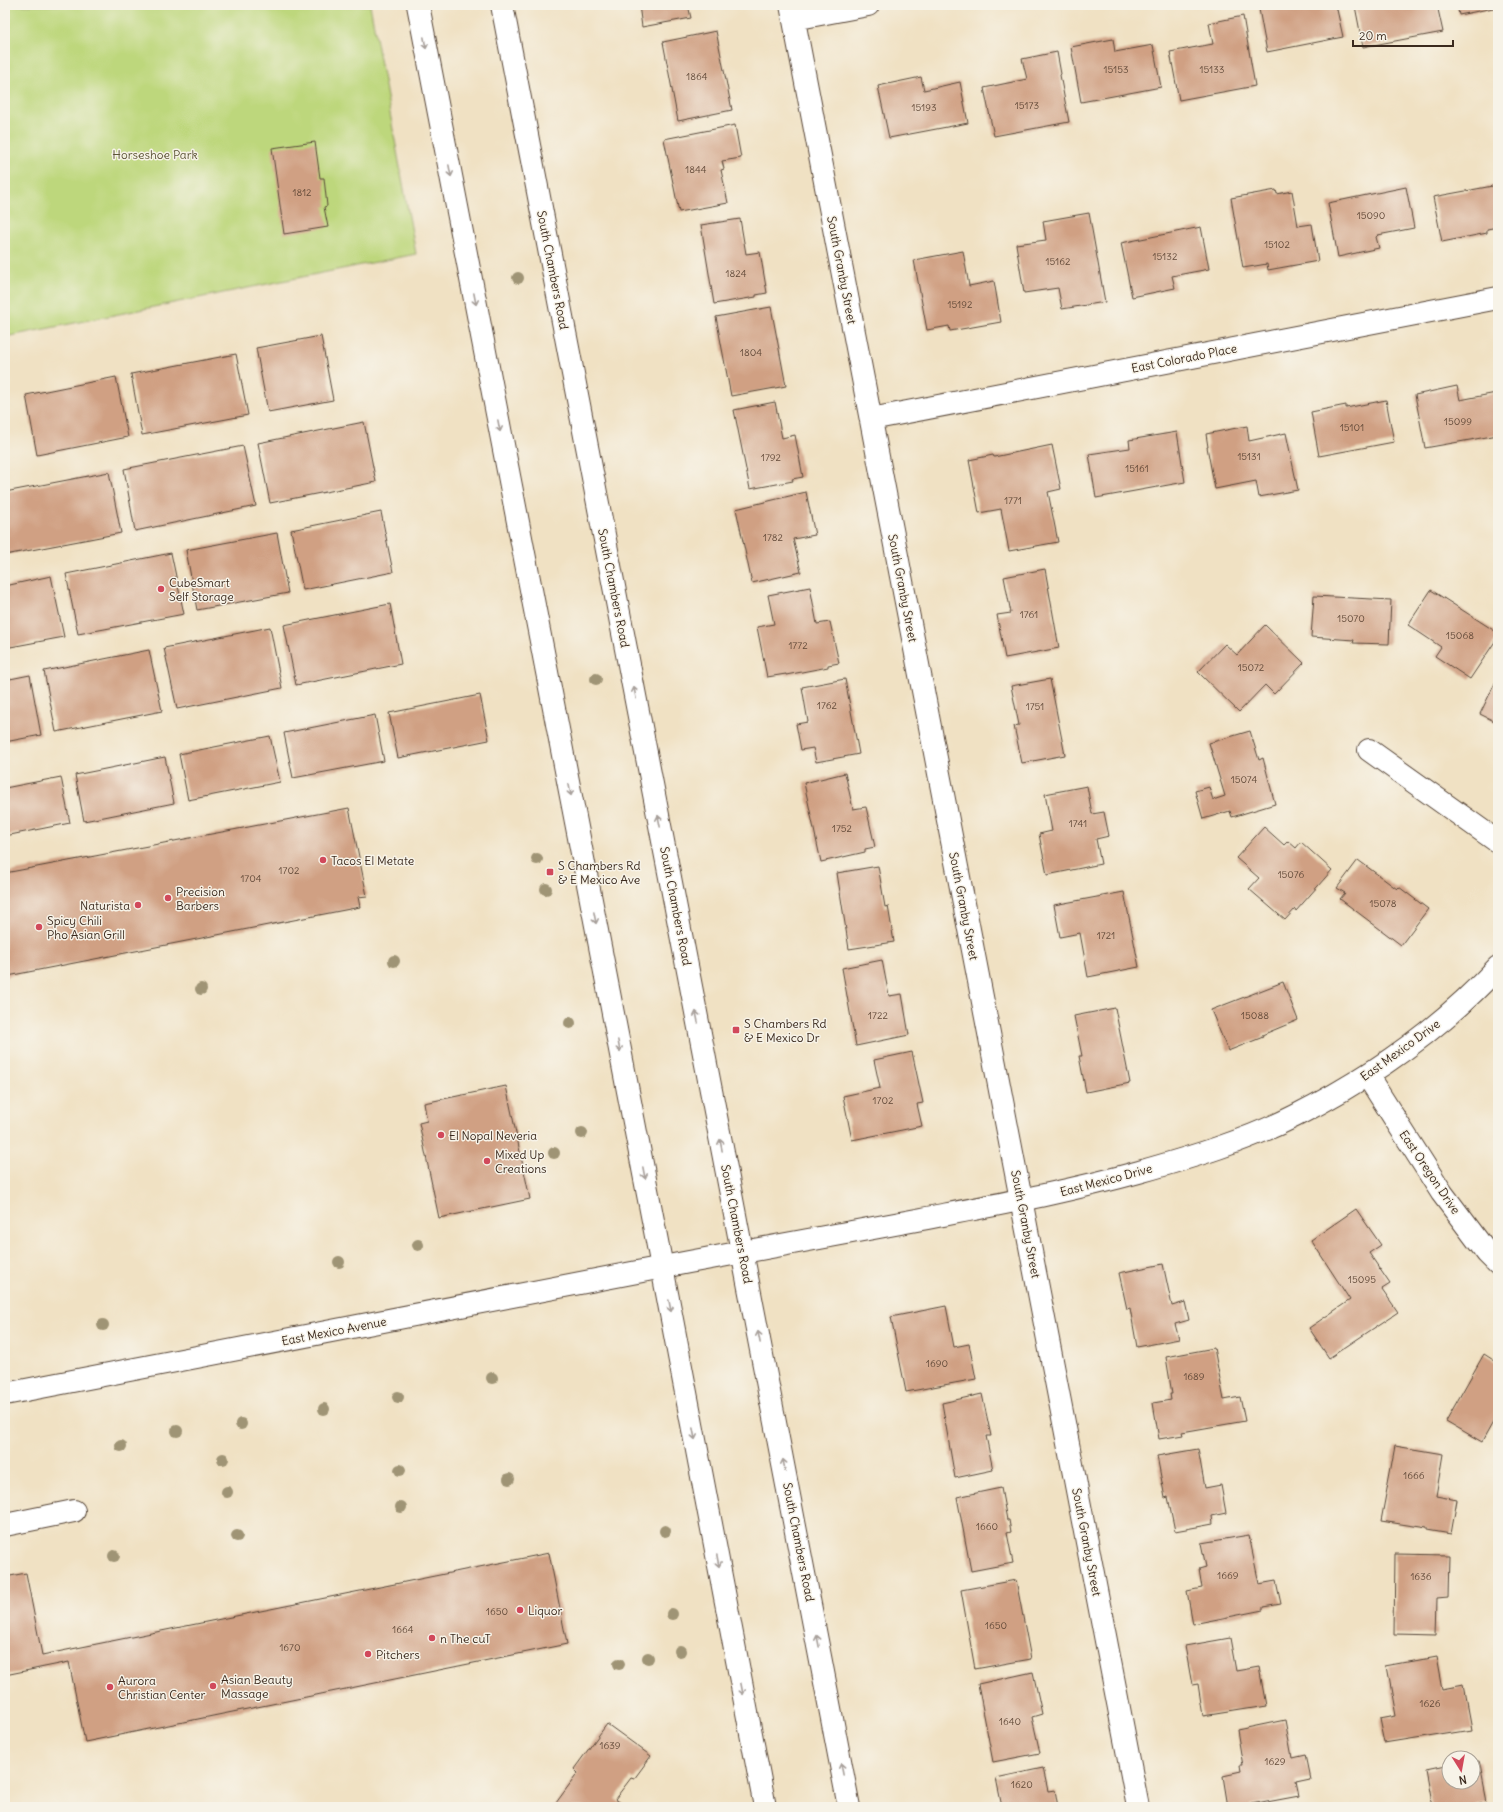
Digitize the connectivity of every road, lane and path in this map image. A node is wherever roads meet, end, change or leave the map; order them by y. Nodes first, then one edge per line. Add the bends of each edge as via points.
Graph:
1 (418, 5) edge
2 (502, 5) edge
3 (868, 5) edge
4 (793, 12) edge
5 (1498, 298) edge
6 (871, 419) junction
7 (1369, 750) dead end
8 (1498, 842) edge
9 (1498, 967) edge
10 (1367, 1075) junction
11 (1021, 1201) junction
12 (743, 1252) junction
13 (1498, 1264) edge
14 (662, 1267) junction
15 (5, 1394) edge
16 (74, 1511) dead end
17 (5, 1525) edge
18 (765, 1807) edge
19 (849, 1807) edge
20 (1138, 1807) edge

1 -> 14 street
12 -> 2 street, South Chambers Road
3 - 4 street
4 - 6 street, South Granby Street
5 - 6 street, East Colorado Place
6 - 11 street, South Granby Street
7 - 8 street
9 - 10 street, East Mexico Drive via 1428,1032
10 - 11 street, East Mexico Drive via 1294,1117 1224,1146 1096,1184
10 - 13 street, East Oregon Drive via 1442,1192
11 - 12 street, East Mexico Drive
11 - 20 street, South Granby Street
12 - 14 street, East Mexico Drive
19 -> 12 street, South Chambers Road
14 - 15 street, East Mexico Avenue
14 -> 18 street
16 - 17 street

